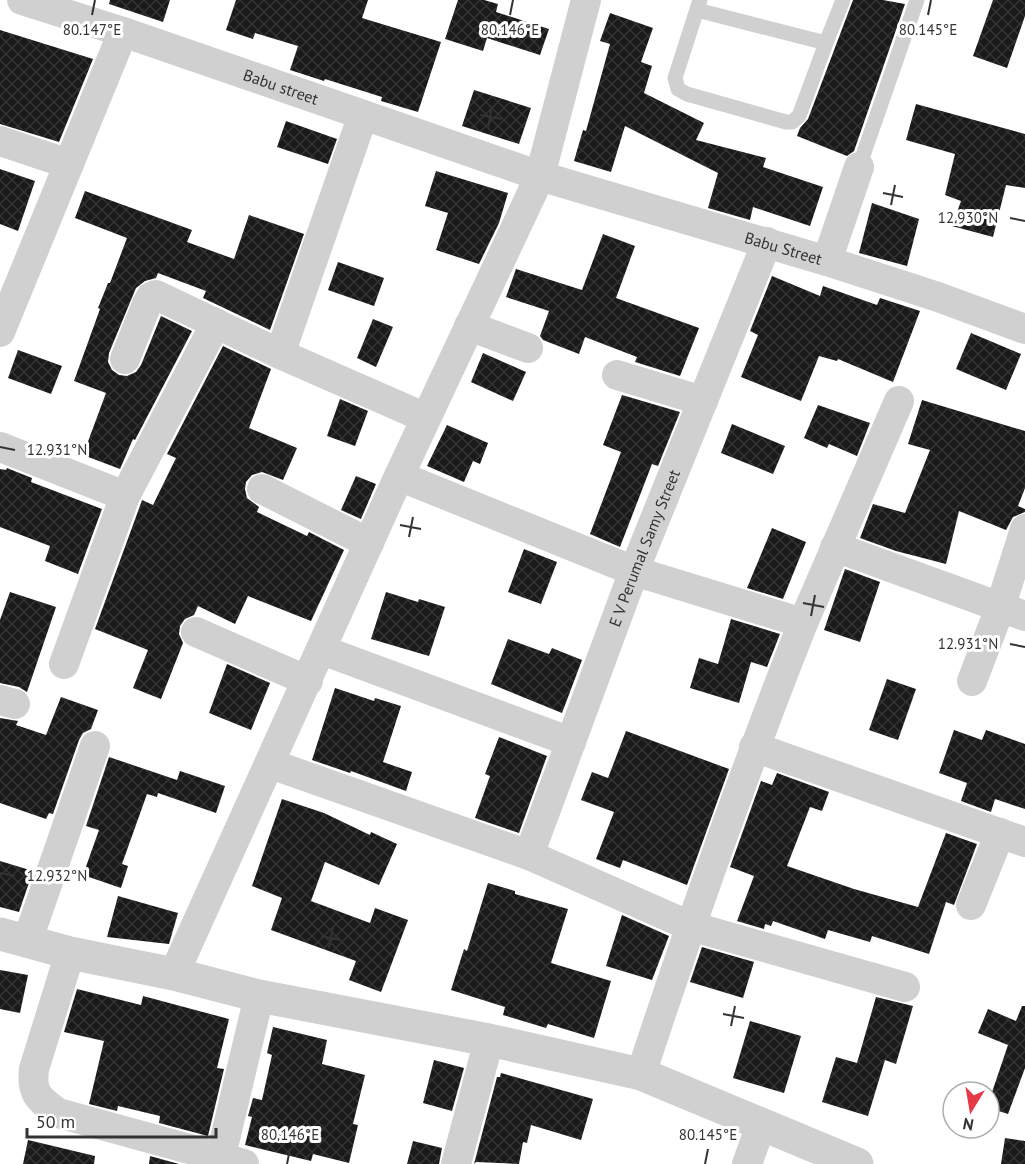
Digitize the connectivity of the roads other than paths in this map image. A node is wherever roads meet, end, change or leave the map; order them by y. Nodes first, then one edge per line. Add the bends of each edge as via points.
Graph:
1 (22, 0) edge
2 (586, 0) edge
3 (843, 0) edge
4 (917, 0) edge
5 (698, 5) edge
6 (123, 32) junction
7 (826, 43) junction
8 (363, 115) junction
9 (0, 141) edge
10 (69, 164) junction
11 (859, 167) joint
12 (540, 176) junction
13 (767, 242) junction
14 (827, 261) junction
15 (216, 323) junction
16 (470, 326) junction
17 (1025, 329) edge
18 (0, 332) edge
19 (528, 348) dead end
20 (280, 354) junction
21 (125, 359) dead end
22 (617, 375) dead end
23 (703, 401) junction
24 (899, 401) dead end
25 (426, 418) junction
26 (0, 447) edge
27 (399, 476) junction
28 (262, 489) dead end
29 (125, 496) junction
30 (1025, 529) edge
31 (369, 543) junction
32 (835, 547) junction
33 (634, 571) junction
34 (1012, 612) edge
35 (803, 624) junction
36 (196, 633) dead end
37 (322, 650) junction
38 (64, 664) dead end
39 (308, 681) junction
40 (972, 681) dead end
41 (571, 742) junction
42 (95, 746) dead end
43 (754, 747) junction
44 (271, 764) junction
45 (1012, 838) edge
46 (529, 855) junction
47 (970, 905) dead end
48 (690, 926) junction
49 (13, 938) edge
50 (70, 953) junction
51 (174, 974) junction
52 (905, 987) dead end
53 (259, 996) junction
54 (489, 1040) junction
55 (641, 1074) junction
56 (761, 1125) junction
57 (228, 1162) edge
58 (456, 1164) edge
59 (747, 1164) edge
60 (857, 1164) edge

1 - 6 street, Babu street
2 - 12 street
3 - 7 lane
4 - 11 lane
5 - 7 lane
5 - 7 lane via 675,78 678,89 687,94 792,122 799,116
6 - 8 street, Babu street
6 - 10 street
8 - 12 street, Babu street
8 - 20 street
9 - 10 street
10 - 18 street
11 - 14 street
12 - 13 street, Babu Street
12 - 16 street
13 - 14 street, Babu Street
13 - 23 street, E V Perumal Samy Street
14 - 17 street, Babu Street
15 - 20 street
15 - 21 street via 156,295 151,297
15 - 29 street
16 - 19 street
16 - 25 street
20 - 25 street
22 - 23 street
23 - 33 street, E V Perumal Samy Street
24 - 32 street
25 - 27 street
26 - 29 street
27 - 31 street
27 - 33 street
28 - 31 street
29 - 38 street
30 - 34 street
31 - 37 street
32 - 34 street
32 - 35 street
33 - 35 street
33 - 41 street, E V Perumal Samy Street
34 - 40 street
35 - 43 street
36 - 39 street
37 - 39 street
37 - 41 street
39 - 44 street
41 - 46 street, E V Perumal Samy Street
42 - 49 street
43 - 45 street
43 - 48 street
44 - 46 street
44 - 51 street
45 - 47 street
46 - 48 street
48 - 52 street
48 - 55 street
49 - 50 street
50 - 51 street
50 - 57 street via 34,1069 32,1084 37,1095 58,1113
51 - 53 street
53 - 54 street
53 - 57 street
54 - 55 street
54 - 58 street
55 - 56 street
56 - 59 street
56 - 60 street

